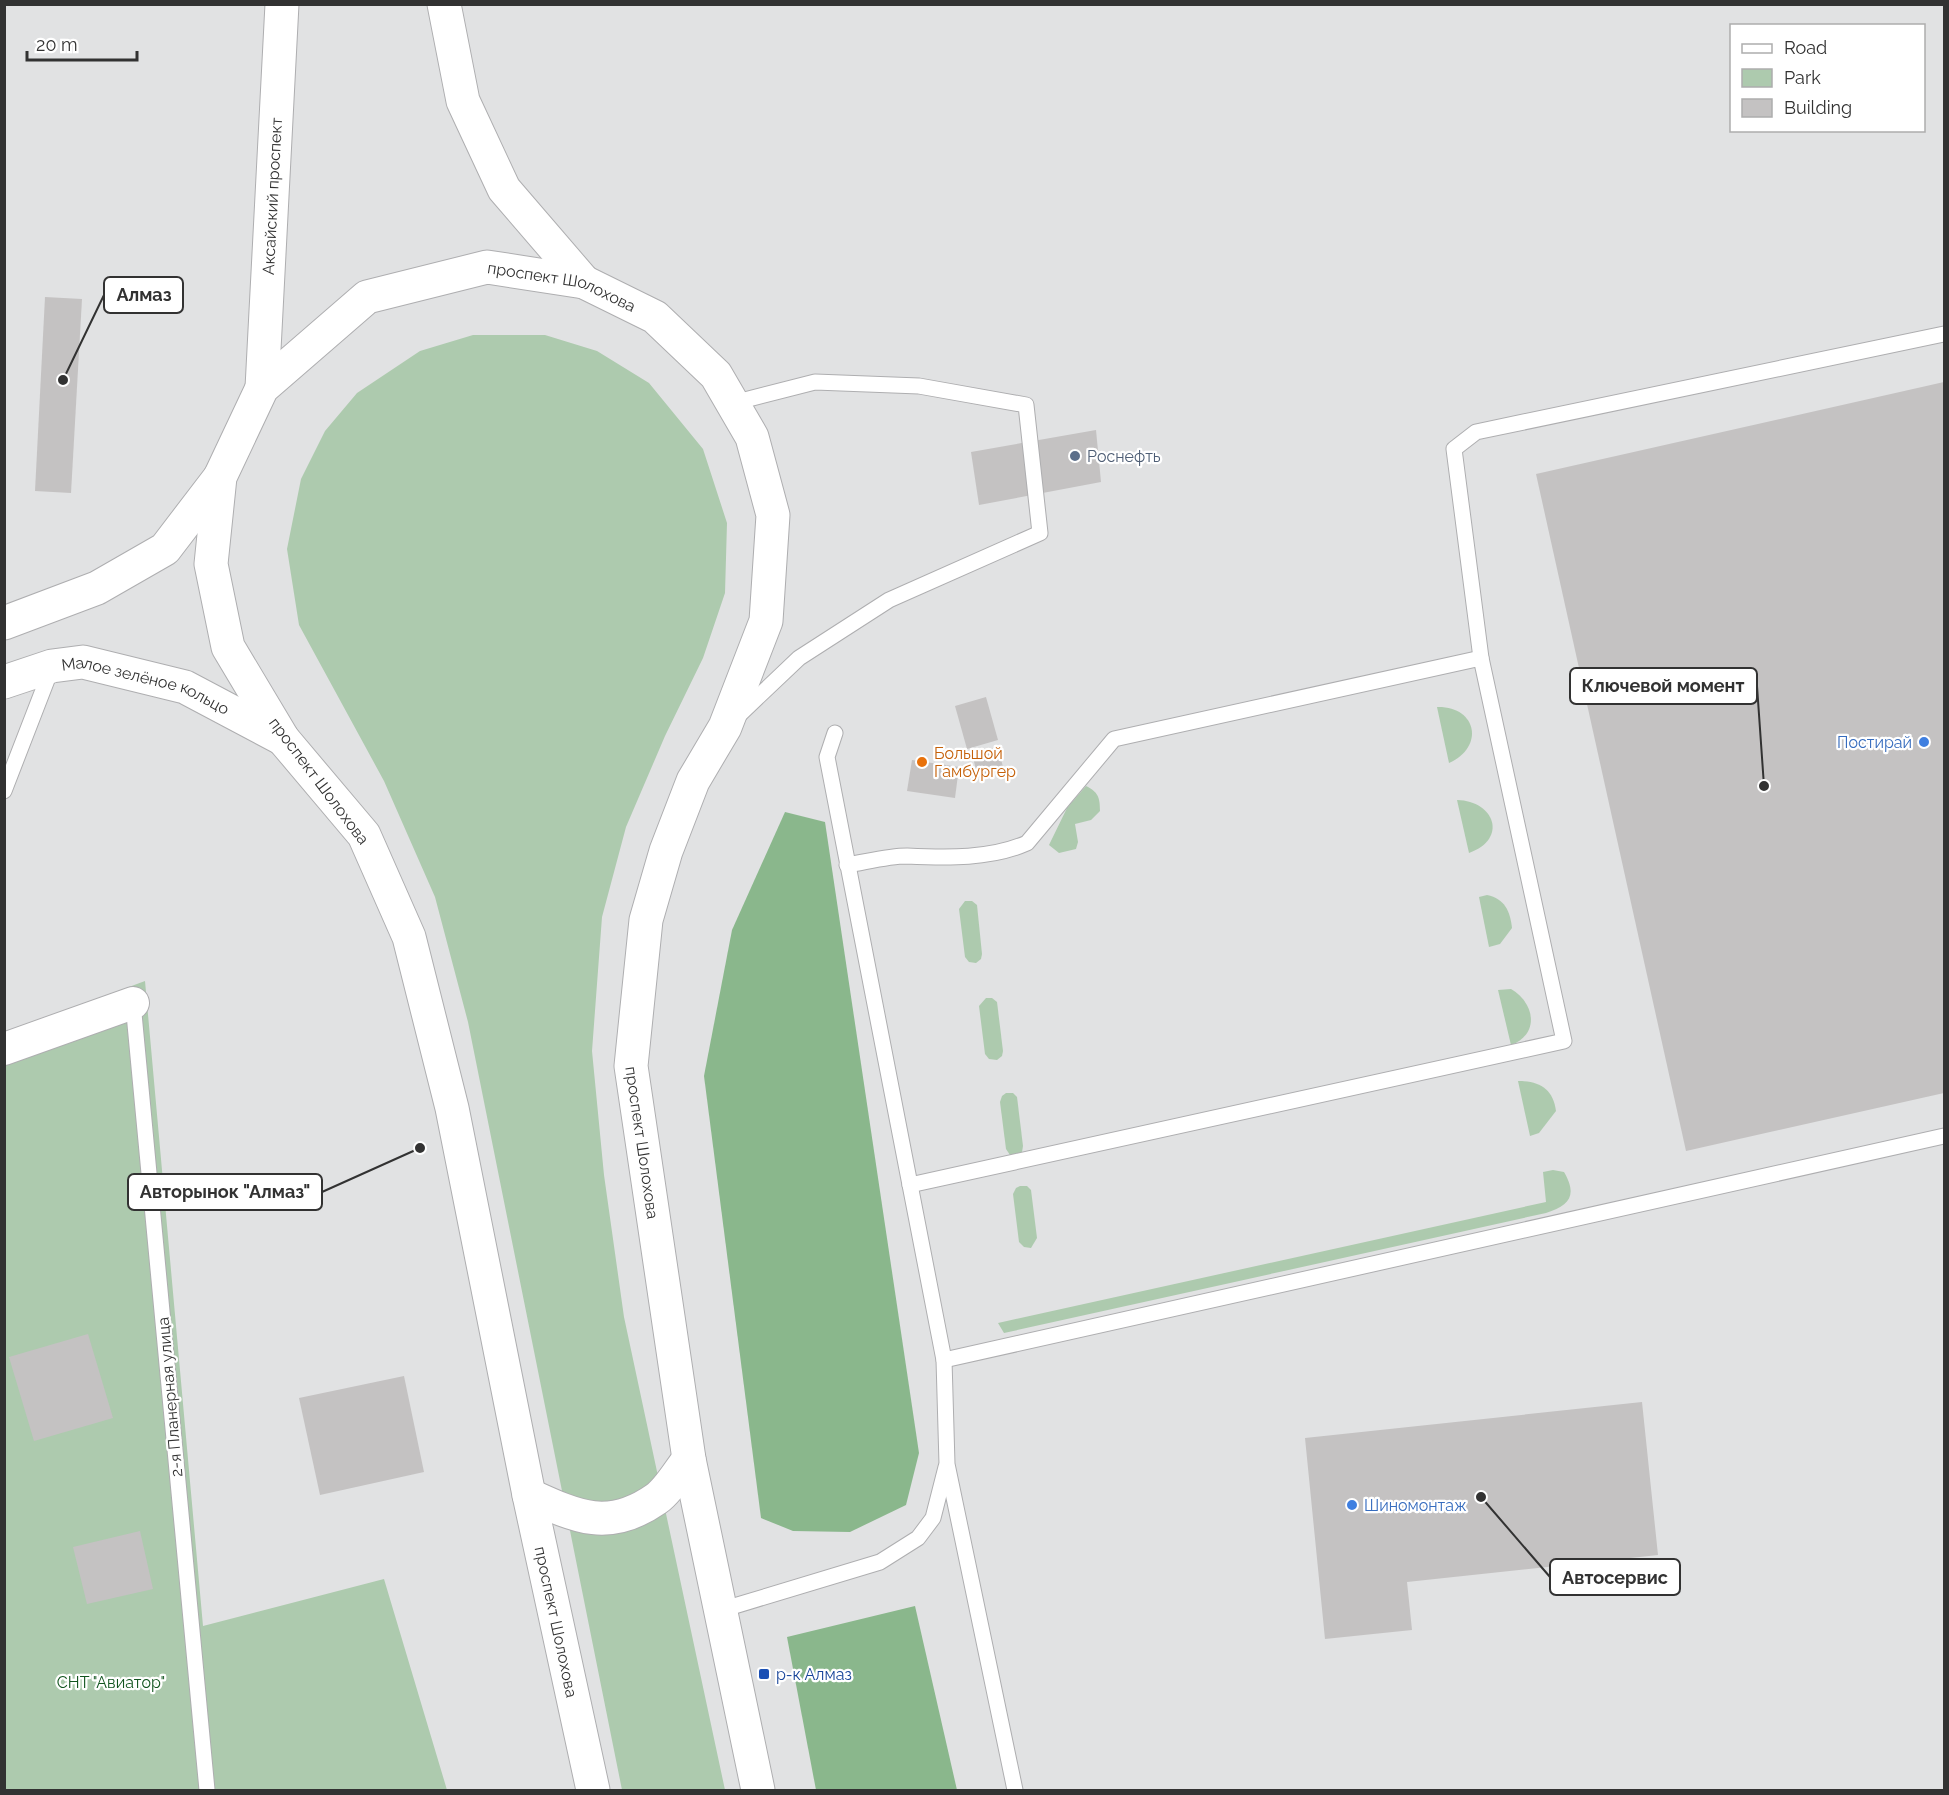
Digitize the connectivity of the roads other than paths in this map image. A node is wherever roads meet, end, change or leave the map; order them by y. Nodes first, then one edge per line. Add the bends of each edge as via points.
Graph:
1 (282, 4) edge
2 (444, 4) edge
3 (584, 282) junction
4 (1944, 334) edge
5 (262, 387) junction
6 (733, 403) junction
7 (220, 477) junction
8 (4, 623) edge
9 (1480, 658) junction
10 (52, 666) junction
11 (4, 682) edge
12 (725, 727) junction
13 (835, 732) dead end
14 (283, 739) junction
15 (4, 790) edge
16 (847, 865) junction
17 (133, 1003) joint
18 (4, 1049) edge
19 (1944, 1136) edge
20 (910, 1185) junction
21 (944, 1359) junction
22 (689, 1459) junction
23 (947, 1464) junction
24 (529, 1495) junction
25 (720, 1610) junction
26 (207, 1791) edge
27 (593, 1791) edge
28 (759, 1791) edge
29 (1015, 1791) edge

1 - 5 main road, Аксайский проспект
2 - 3 main road via 463,101 504,189
3 - 5 main road, проспект Шолохова via 487,267 367,297
3 - 6 main road, проспект Шолохова via 655,317 716,375
4 - 9 lane via 1476,432 1454,449
5 - 7 main road, проспект Шолохова
6 - 12 main road, проспект Шолохова via 752,437 773,515 766,621
6 - 12 lane via 816,382 919,386 1026,405 1040,533 889,600 799,658
7 - 8 main road via 165,549 97,588
7 - 14 main road, проспект Шолохова via 211,564 228,648
9 - 16 lane via 1114,740 1027,843 1007,852 906,856
9 - 20 lane via 1564,1041
10 - 11 main road, Малое зелёное кольцо
10 - 14 main road, Малое зелёное кольцо via 83,662 185,687
10 - 15 lane
12 - 22 main road, проспект Шолохова via 693,781 666,851 646,920 631,1066
13 - 16 lane via 827,757
14 - 24 main road, проспект Шолохова via 364,835 409,937 452,1108
16 - 20 lane
17 - 18 street
17 - 26 lane, 2-я Планерная улица
19 - 21 lane
20 - 21 lane
21 - 23 lane
22 - 24 main road via 658,1498 617,1519 574,1515
22 - 25 main road, проспект Шолохова
23 - 25 lane via 933,1518 918,1538 880,1562
23 - 29 lane
24 - 27 main road, проспект Шолохова
25 - 28 main road, проспект Шолохова

